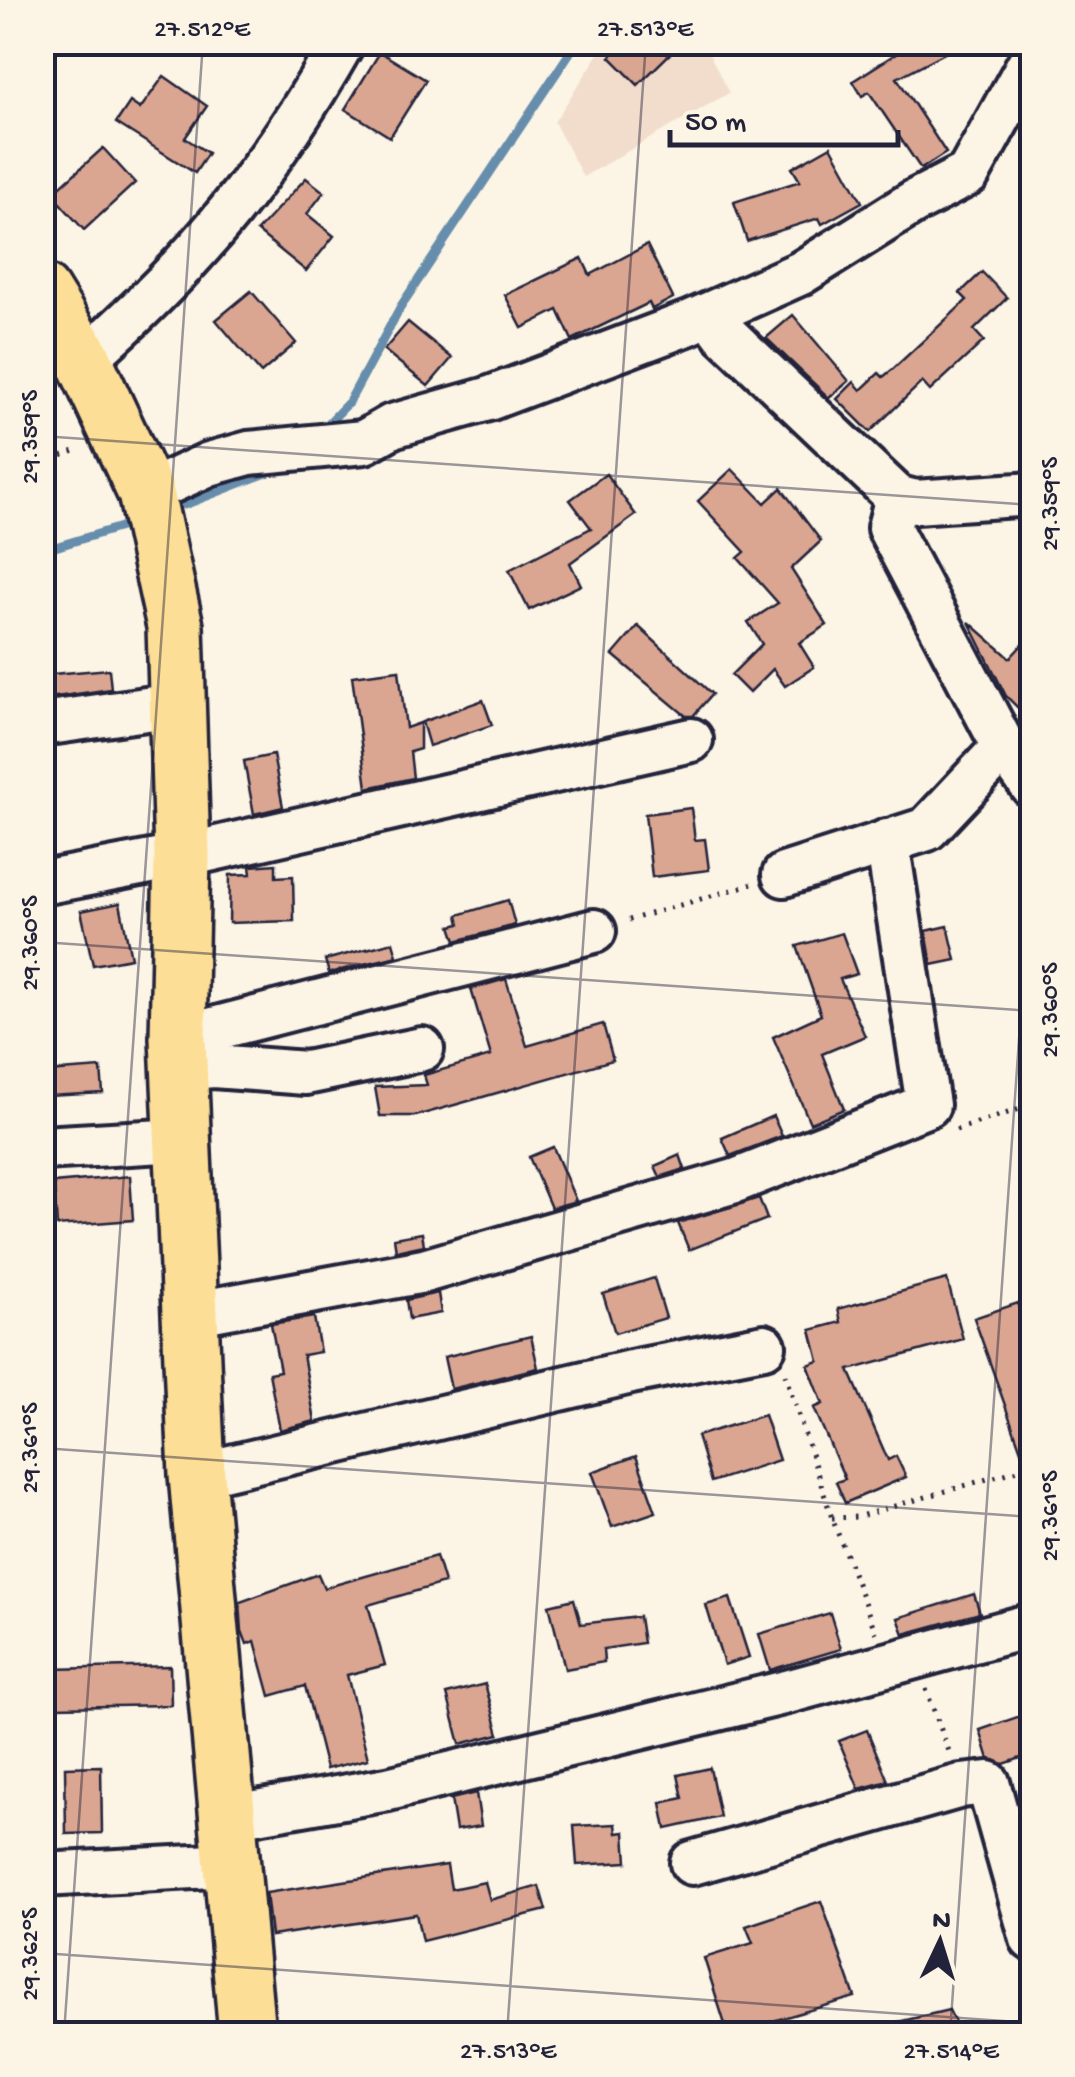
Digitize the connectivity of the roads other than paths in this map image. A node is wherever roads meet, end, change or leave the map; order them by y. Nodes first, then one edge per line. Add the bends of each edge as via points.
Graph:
1 (344, 42) edge
2 (1032, 58) edge
3 (42, 292) edge
4 (710, 314) junction
5 (84, 360) junction
6 (146, 493) junction
7 (1032, 494) edge
8 (897, 496) junction
9 (180, 704) junction
10 (42, 724) edge
11 (691, 740) dead end
12 (1004, 747) junction
13 (1032, 786) edge
14 (887, 841) junction
15 (182, 856) junction
16 (784, 875) road end
17 (42, 883) edge
18 (594, 931) road end
19 (422, 1049) dead end
20 (178, 1053) junction
21 (182, 1140) junction
22 (42, 1148) edge
23 (190, 1314) junction
24 (764, 1346) road end
25 (197, 1475) junction
26 (1032, 1624) edge
27 (230, 1841) junction
28 (692, 1863) dead end
29 (42, 1875) edge
30 (1032, 1940) edge
31 (247, 2034) edge

1 - 5 street via 262,174 160,293
2 - 4 street via 968,174 801,273
3 - 5 main road
4 - 6 street via 488,399 392,426 364,442 249,453
4 - 8 street
5 - 6 main road
6 - 9 main road via 175,626
7 - 8 street via 915,502
8 - 12 street via 889,528
9 - 10 street
9 - 15 main road
11 - 15 street
12 - 13 street
12 - 14 street via 927,829
14 - 16 street
14 - 23 street via 928,1105 735,1181 424,1272
15 - 17 street
15 - 20 main road
18 - 20 street
19 - 20 street via 306,1073 213,1066
20 - 21 main road
21 - 22 street
21 - 23 main road
23 - 25 main road
24 - 25 street
25 - 27 main road
26 - 27 street via 368,1793
27 - 29 street
27 - 31 main road
28 - 30 street via 988,1783

